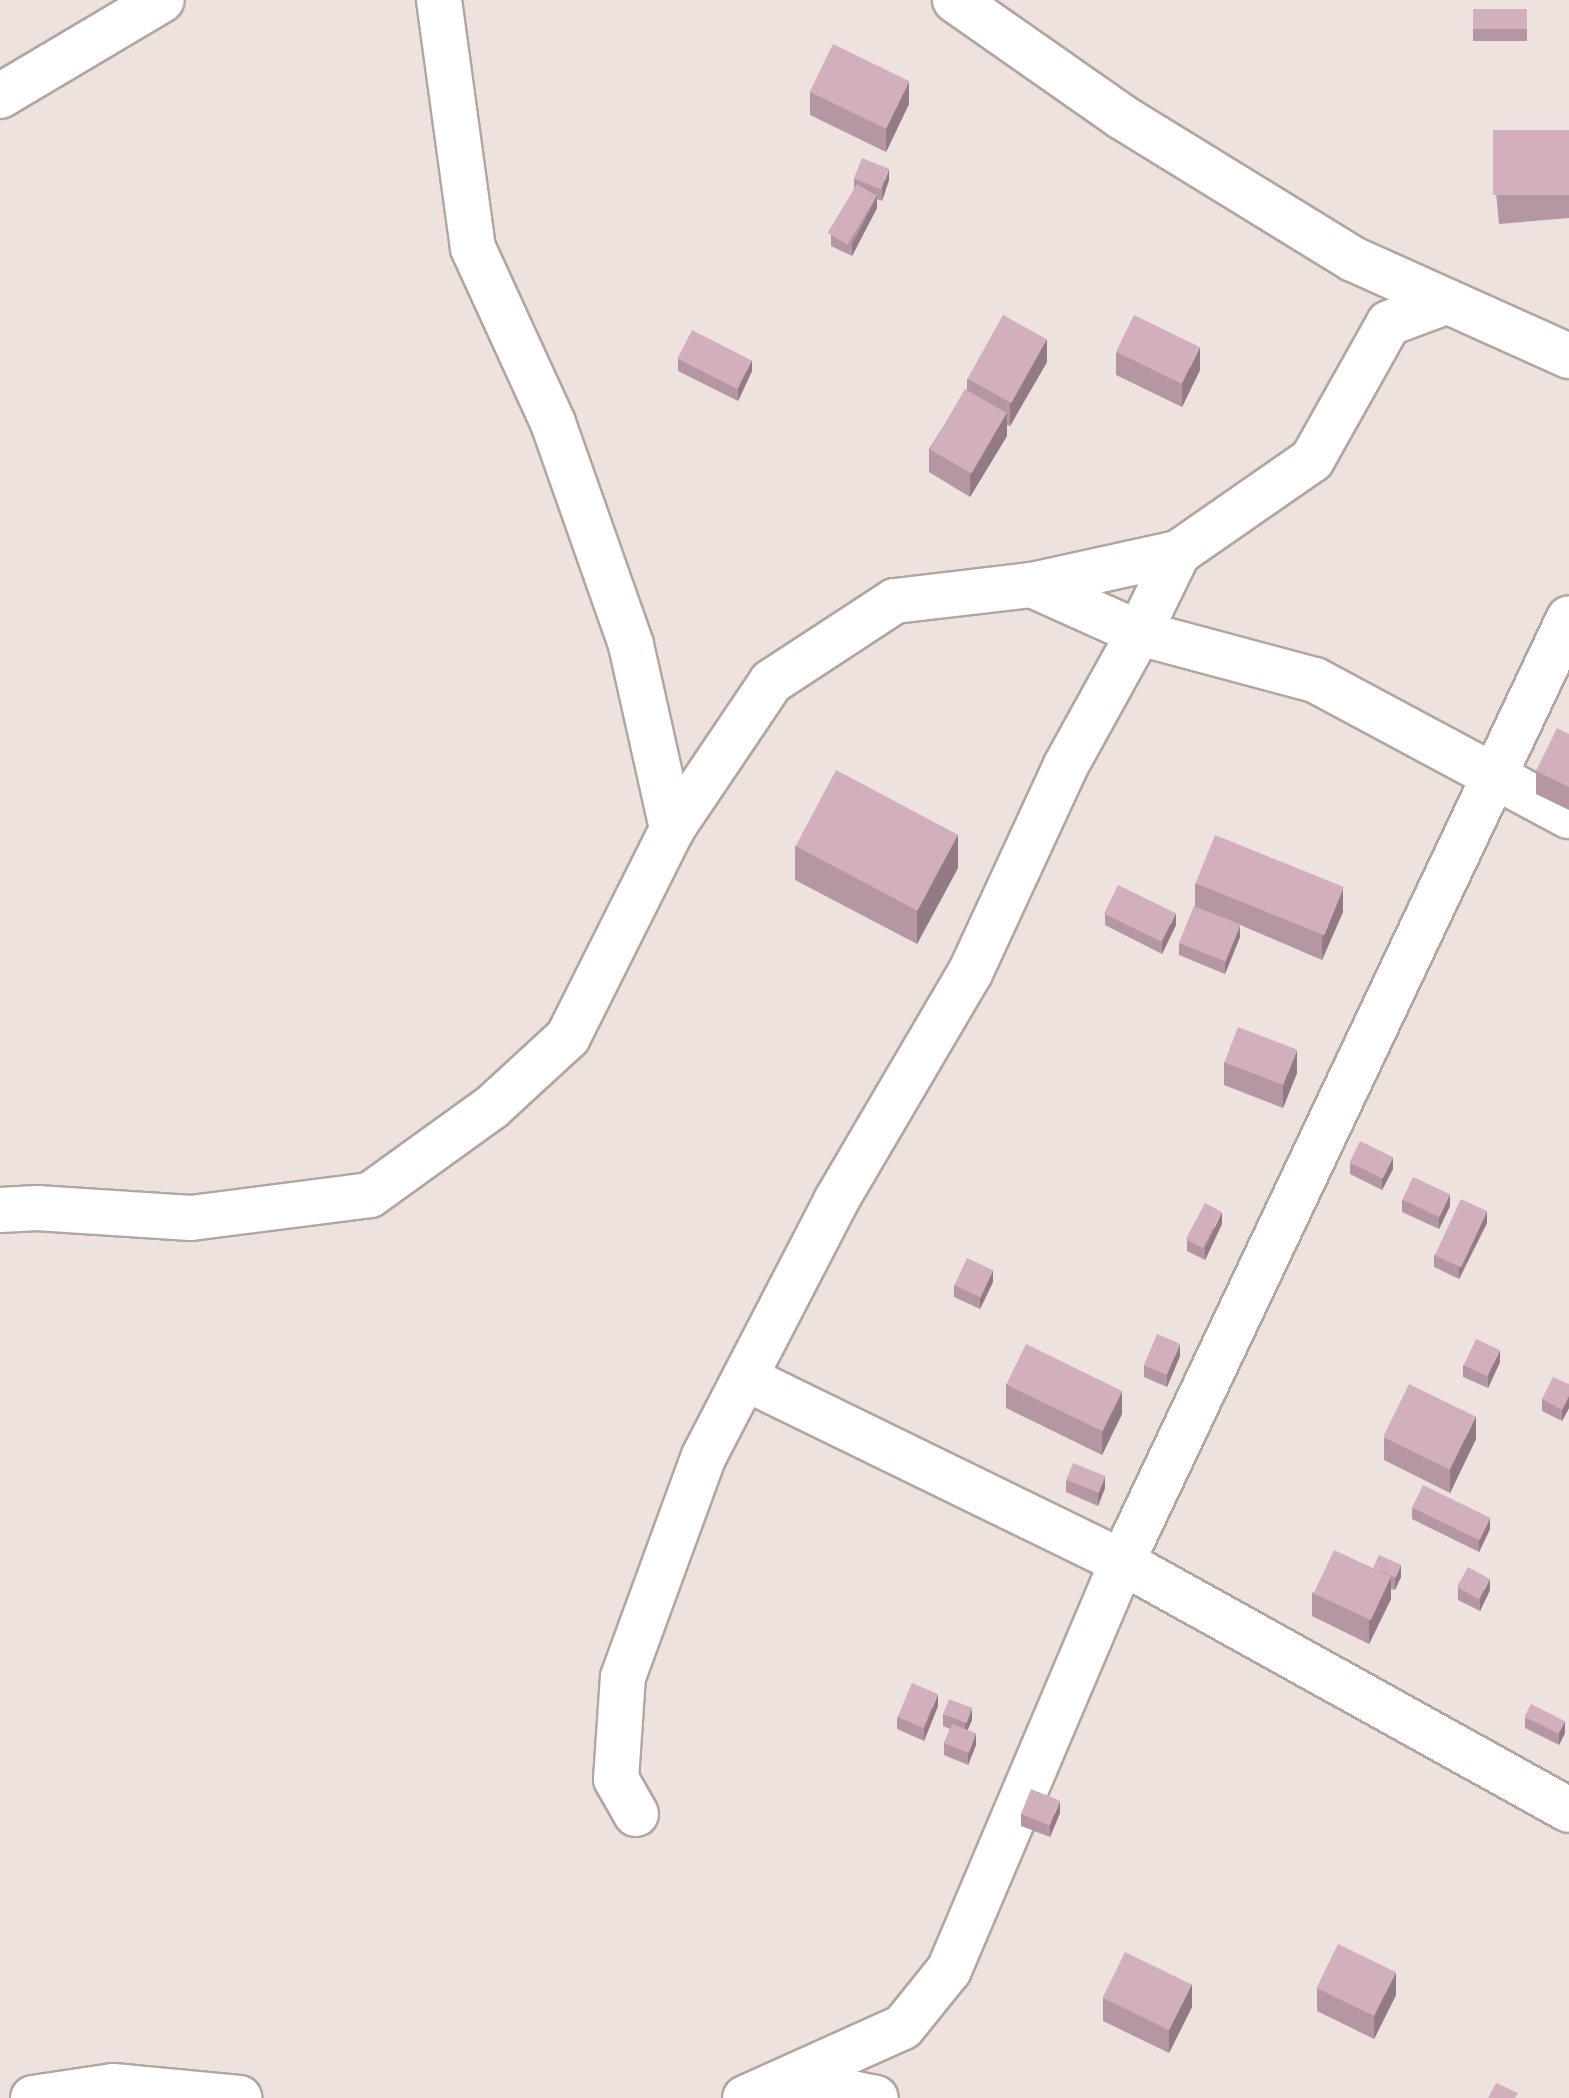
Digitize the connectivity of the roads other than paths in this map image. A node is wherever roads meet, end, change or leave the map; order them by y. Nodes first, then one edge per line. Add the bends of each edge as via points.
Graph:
1 (162, 0) edge
2 (439, 0) edge
3 (955, 0) edge
4 (0, 96) edge
5 (1446, 302) junction
6 (1569, 356) edge
7 (1178, 553) junction
8 (1032, 585) junction
9 (1569, 618) edge
10 (1139, 633) junction
11 (1493, 775) junction
12 (1569, 816) edge
13 (672, 829) junction
14 (0, 1210) edge
15 (745, 1378) junction
16 (1122, 1562) junction
17 (1569, 1810) edge
18 (636, 1814) dead end
19 (754, 2095) edge
20 (33, 2098) edge
21 (239, 2098) edge
22 (876, 2098) edge

1 - 4 street
2 - 13 street via 473,248 553,423 631,645
3 - 5 street via 1122,117 1353,259
5 - 6 street
5 - 7 street via 1389,323 1312,460
7 - 8 street
7 - 10 street
8 - 10 street
8 - 13 street via 895,601 771,682
9 - 11 street
10 - 11 street via 1315,680
10 - 15 street via 1065,767 970,973 836,1201
11 - 12 street
11 - 16 street
13 - 14 street via 568,1037 492,1107 370,1195 191,1218
15 - 16 street
15 - 18 street via 704,1456 623,1677 616,1779
16 - 17 street
16 - 19 street via 949,1970 903,2027
19 - 22 street
20 - 21 street via 113,2086

